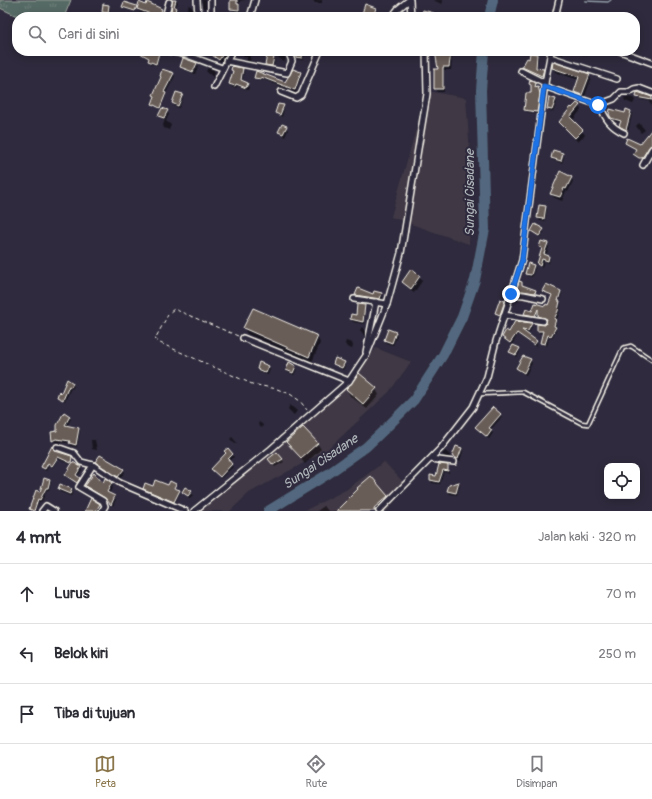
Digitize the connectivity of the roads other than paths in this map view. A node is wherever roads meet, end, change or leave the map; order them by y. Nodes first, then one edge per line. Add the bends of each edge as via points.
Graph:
1 (197, 0) edge
2 (211, 0) edge
3 (255, 0) edge
4 (410, 0) edge
5 (558, 0) edge
6 (169, 2) dead end
7 (166, 12) edge
8 (198, 12) edge
9 (212, 12) edge
10 (251, 12) edge
11 (396, 12) edge
12 (411, 12) edge
13 (556, 12) edge
14 (190, 56) edge
15 (229, 56) edge
16 (290, 56) edge
17 (318, 56) edge
18 (426, 56) edge
19 (551, 56) edge
20 (556, 56) edge
21 (633, 56) edge
22 (226, 61) junction
23 (652, 63) edge
24 (222, 68) junction
25 (521, 71) dead end
26 (617, 79) dead end
27 (545, 84) junction
28 (214, 87) dead end
29 (281, 92) dead end
30 (652, 93) edge
31 (600, 105) junction
32 (624, 133) dead end
33 (652, 148) edge
34 (643, 165) dead end
35 (511, 294) junction
36 (354, 299) dead end
37 (543, 300) dead end
38 (376, 302) junction
39 (387, 304) junction
40 (504, 315) junction
41 (543, 321) dead end
42 (243, 338) road end
43 (652, 360) edge
44 (364, 362) junction
45 (349, 381) junction
46 (480, 394) junction
47 (57, 447) dead end
48 (431, 459) junction
49 (454, 462) dead end
50 (93, 465) junction
51 (42, 511) edge
52 (54, 511) edge
53 (102, 511) edge
54 (186, 511) edge
55 (194, 511) edge
56 (379, 511) edge

1 - 8 street
2 - 9 street
3 - 10 street
4 - 11 street
4 - 12 street
5 - 13 street
6 - 7 street
14 - 24 street
15 - 22 street
16 - 22 street via 292,60 287,73
17 - 29 street via 301,95 296,98
18 - 39 street via 427,94 401,252
19 - 27 street
20 - 26 street
21 - 23 street
22 - 24 street
24 - 28 street
25 - 27 street
27 - 31 street
27 - 35 street via 522,260
30 - 31 street via 639,88 621,92 614,99
31 - 32 street via 611,125
33 - 34 street
35 - 37 street
35 - 40 street
36 - 38 street
38 - 39 street
38 - 44 street
39 - 44 street
40 - 41 street
40 - 46 street
42 - 45 street
43 - 46 lane via 631,346 623,348 588,424 581,423 524,392
44 - 45 street
45 - 55 street
46 - 48 street via 473,407
47 - 50 street via 74,453 81,462
48 - 49 street
48 - 56 street
50 - 53 street via 79,487 104,501
50 - 54 street via 120,482
51 - 52 street via 46,506

